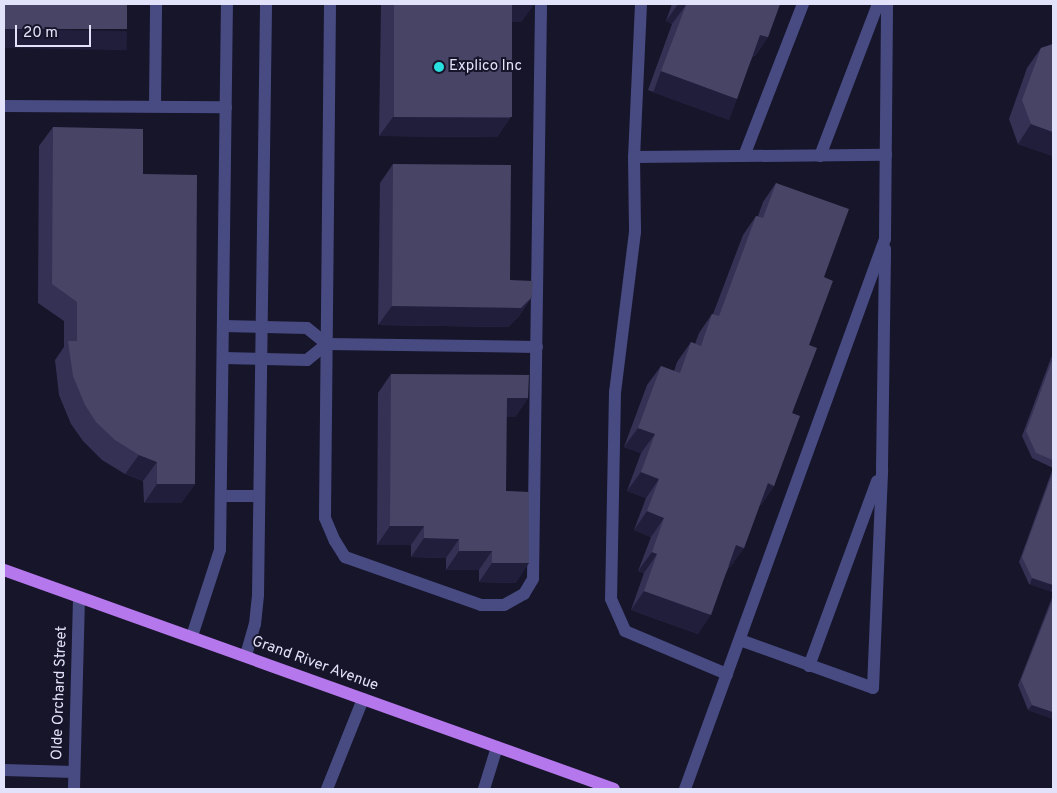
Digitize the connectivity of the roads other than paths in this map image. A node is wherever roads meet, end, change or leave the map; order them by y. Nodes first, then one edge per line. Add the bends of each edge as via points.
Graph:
1 (156, 4) edge
2 (227, 4) edge
3 (266, 4) edge
4 (330, 4) edge
5 (541, 4) edge
6 (641, 4) edge
7 (803, 4) edge
8 (878, 4) edge
9 (887, 4) edge
10 (4, 106) edge
11 (155, 106) junction
12 (226, 107) junction
13 (886, 155) junction
14 (744, 156) junction
15 (820, 156) junction
16 (634, 157) junction
17 (885, 239) junction
18 (223, 326) junction
19 (261, 327) junction
20 (327, 344) junction
21 (537, 346) junction
22 (223, 358) junction
23 (260, 359) junction
24 (882, 469) junction
25 (221, 496) junction
26 (259, 496) junction
27 (4, 570) edge
28 (79, 598) junction
29 (192, 636) junction
30 (740, 640) junction
31 (246, 655) junction
32 (809, 666) junction
33 (727, 674) junction
34 (363, 699) junction
35 (497, 747) junction
36 (4, 770) edge
37 (74, 772) junction
38 (593, 786) edge
39 (74, 789) edge
40 (327, 789) edge
41 (484, 789) edge
42 (614, 789) edge
43 (685, 789) edge

1 - 11 street
2 - 12 street
3 - 19 street
4 - 20 street
5 - 21 street
6 - 16 street
7 - 14 street
8 - 15 street
9 - 13 street
10 - 11 street
11 - 12 street
12 - 18 street
13 - 15 street
13 - 17 street
14 - 15 street
14 - 16 street
16 - 33 street via 635,232 615,392 611,599 625,631
17 - 24 street
17 - 30 street
18 - 19 street
18 - 22 street
19 - 20 street via 307,328
19 - 23 street
20 - 21 street
20 - 21 street via 325,518 335,542 345,557 481,606 504,605 524,594 533,579
20 - 23 street via 307,360
22 - 23 street
22 - 25 street
23 - 26 street
24 - 32 street
24 - 32 street via 873,688
25 - 26 street
25 - 29 street via 220,550
26 - 31 street via 258,595 255,624
27 - 28 main road, Grand River Avenue
28 - 29 main road, Grand River Avenue
28 - 37 street, Olde Orchard Street
29 - 31 main road, Grand River Avenue
30 - 32 street
30 - 33 street
31 - 34 main road, Grand River Avenue
33 - 43 street
34 - 35 main road, Grand River Avenue
34 - 40 street
35 - 38 main road, Grand River Avenue
35 - 41 street
36 - 37 street
37 - 39 street, Olde Orchard Street
38 - 42 main road, Grand River Avenue

